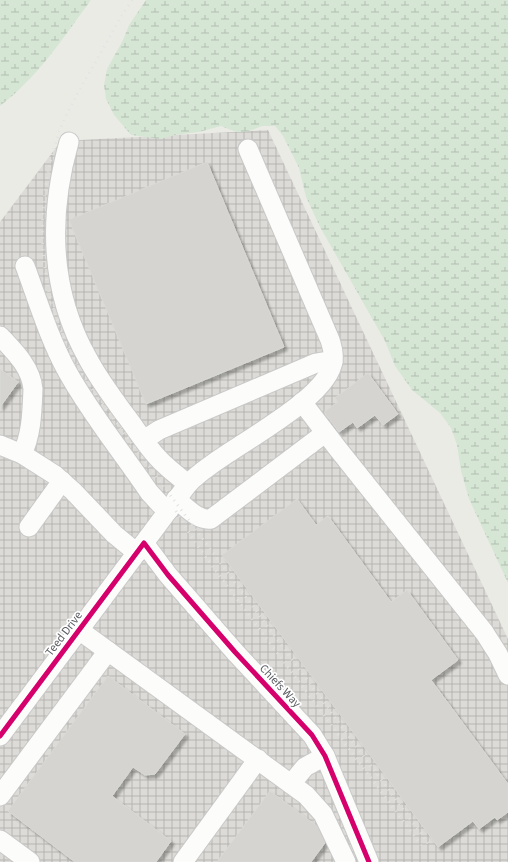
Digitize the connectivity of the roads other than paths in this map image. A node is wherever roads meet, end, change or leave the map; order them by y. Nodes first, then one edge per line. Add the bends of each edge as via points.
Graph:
1 (69, 142) dead end
2 (248, 149) dead end
3 (25, 266) dead end
4 (0, 336) edge
5 (333, 362) junction
6 (302, 402) junction
7 (325, 433) junction
8 (144, 440) junction
9 (0, 445) edge
10 (22, 454) junction
11 (62, 481) junction
12 (188, 484) junction
13 (172, 505) junction
14 (29, 527) dead end
15 (140, 548) junction
16 (79, 630) junction
17 (108, 651) junction
18 (508, 675) edge
19 (3, 725) edge
20 (324, 756) junction
21 (258, 759) junction
22 (291, 784) junction
23 (0, 796) edge
24 (0, 840) edge
25 (30, 862) edge
26 (183, 862) edge
27 (346, 862) edge
28 (369, 862) edge

1 - 8 street via 55,210 55,243 62,294 72,326 88,359
2 - 5 street via 330,340
3 - 13 street via 50,335 76,387 150,492 160,504
4 - 10 street via 22,361 33,382 29,430
5 - 6 street, Teed Drive via 322,382
5 - 8 street via 316,363 159,430
6 - 7 street
6 - 12 street, Teed Drive via 200,472
7 - 13 street via 211,519 203,519
7 - 18 street via 484,632
8 - 12 street via 158,458
9 - 10 street, Chiefs Way
10 - 11 street, Chiefs Way
11 - 14 street
11 - 15 street, Chiefs Way via 114,534
12 - 13 street, Teed Drive
13 - 15 street, Teed Drive
15 - 16 street, Teed Drive
15 - 20 street, Chiefs Way via 168,575 312,735
16 - 17 street
16 - 19 street, Teed Drive
17 - 21 street
17 - 23 street
20 - 22 street via 305,767
20 - 28 street, Chiefs Way
21 - 22 street
21 - 26 street
22 - 27 street via 306,795 323,814
24 - 25 street

